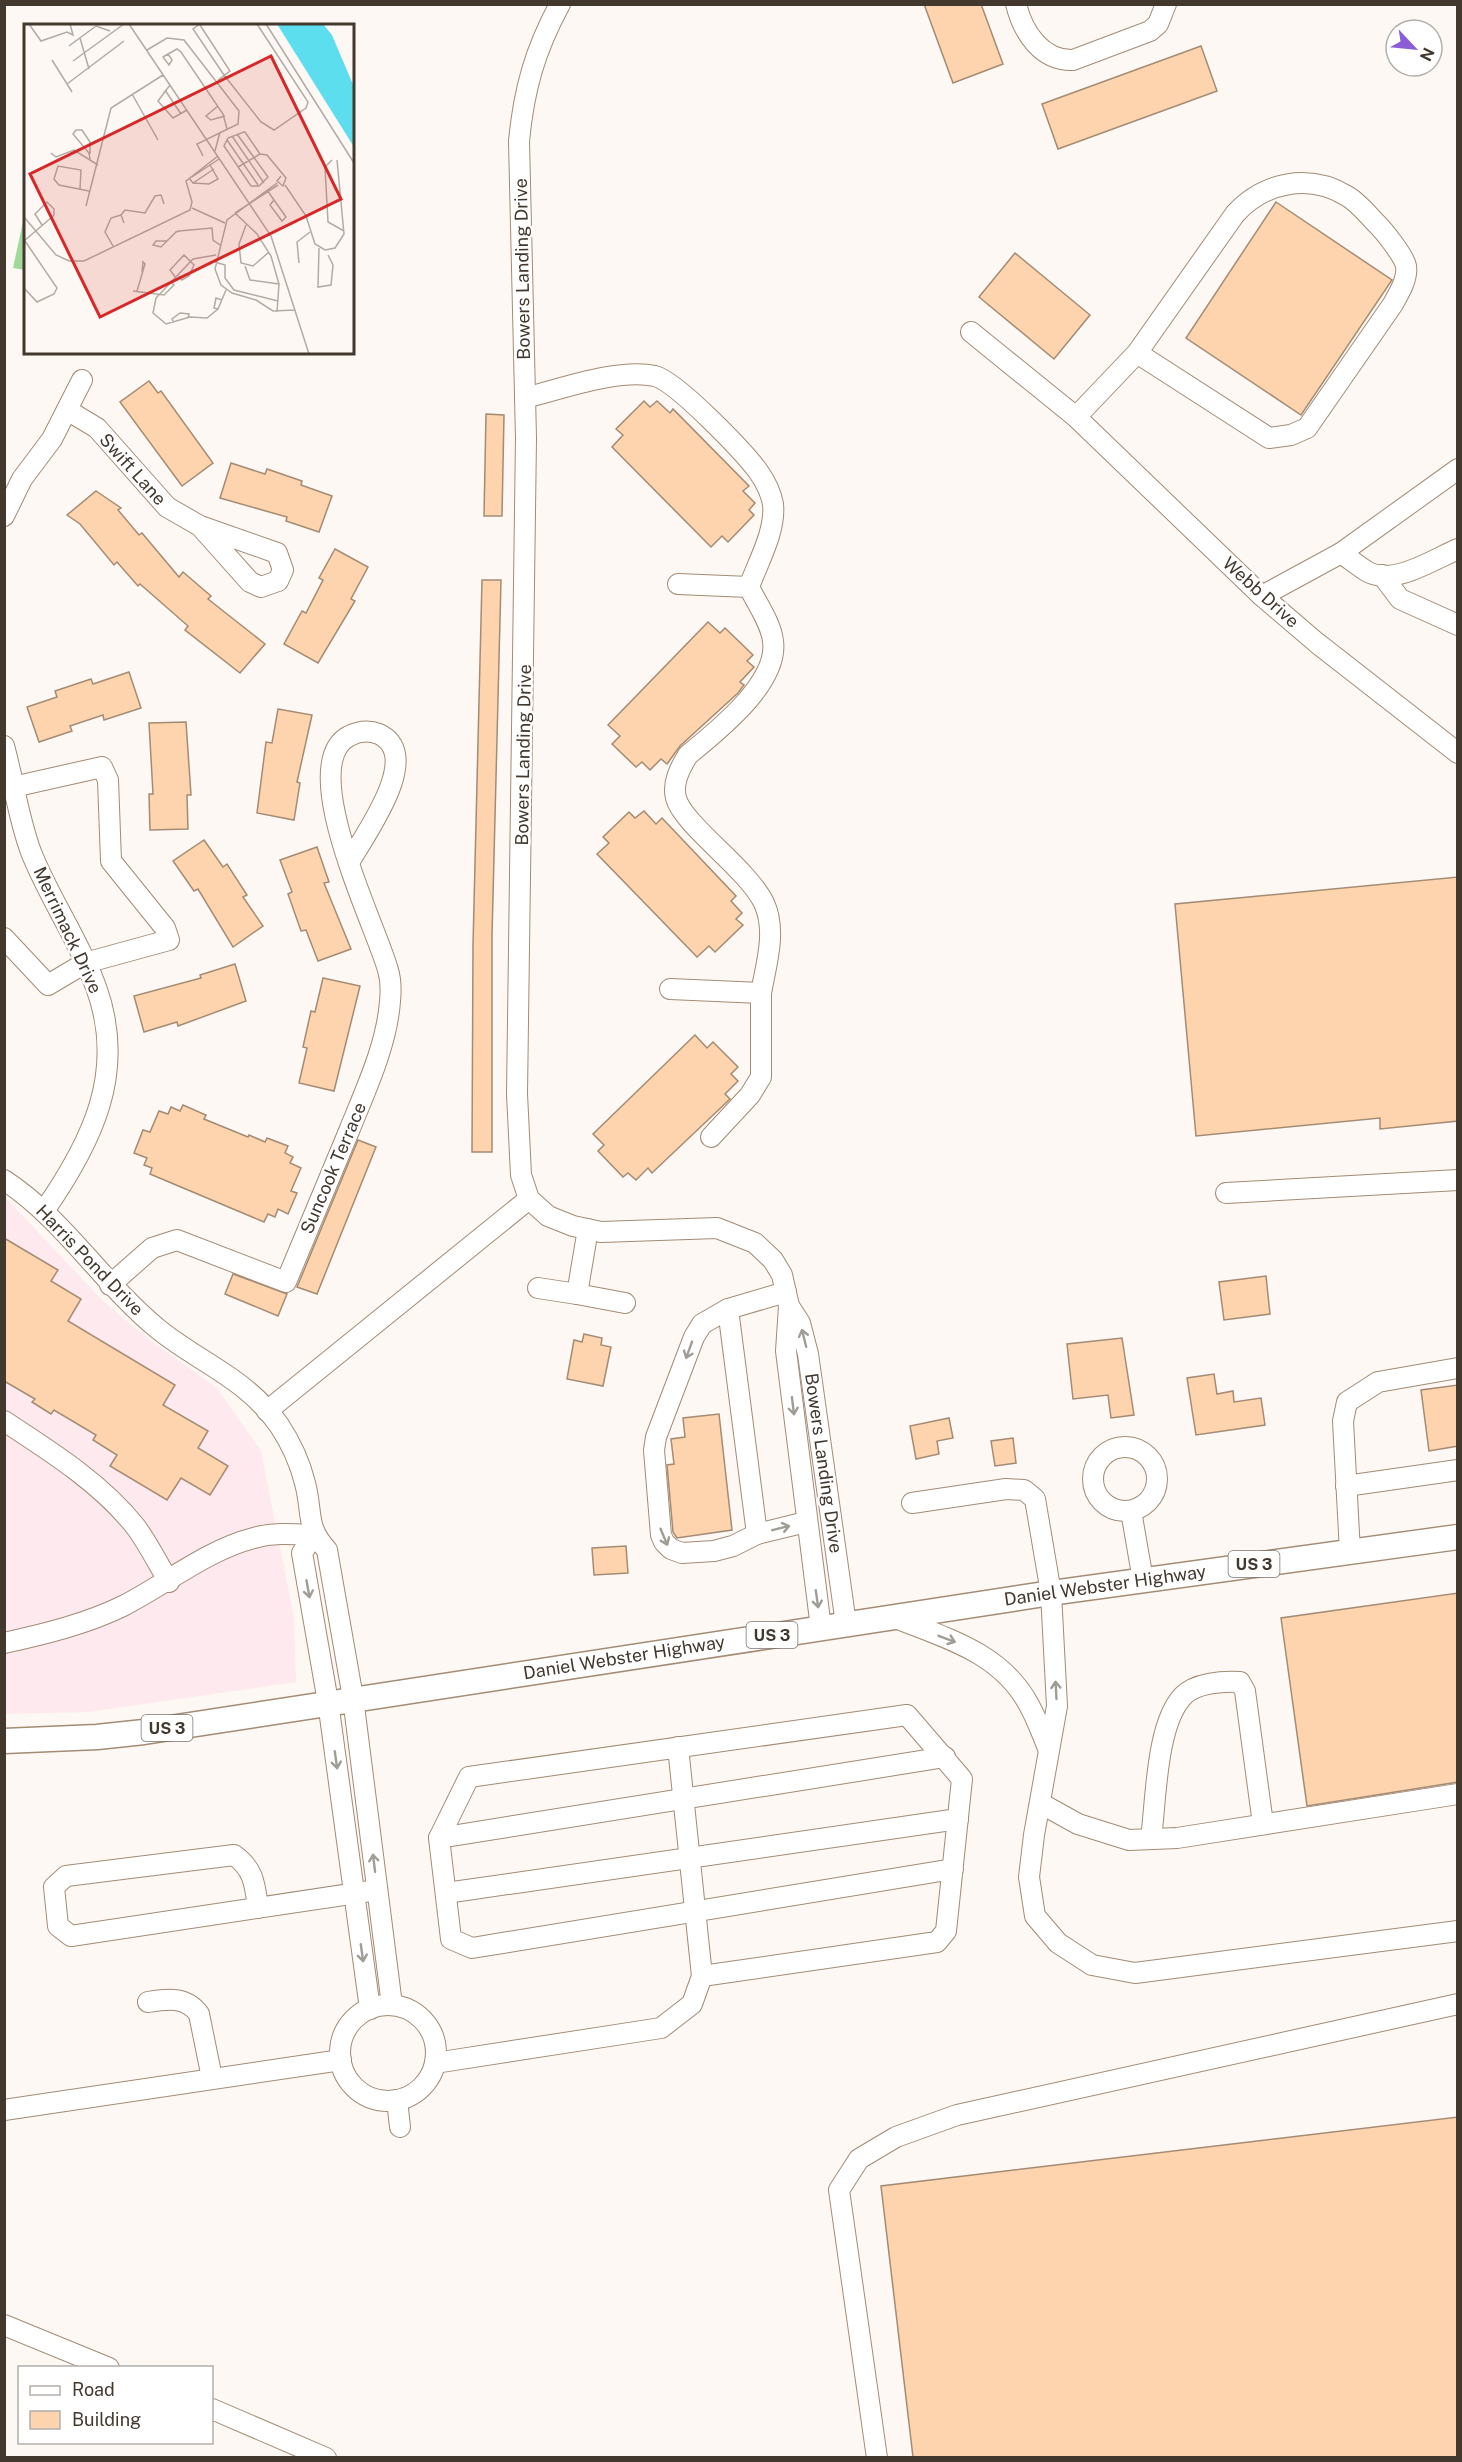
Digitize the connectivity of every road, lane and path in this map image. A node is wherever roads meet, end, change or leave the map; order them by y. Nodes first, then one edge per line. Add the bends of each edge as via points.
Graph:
1 (560, 4) edge
2 (1016, 4) edge
3 (1166, 4) edge
4 (971, 332) dead end
5 (1137, 353) junction
6 (82, 380) dead end
7 (525, 398) junction
8 (67, 410) junction
9 (1076, 417) junction
10 (1458, 469) edge
11 (4, 516) edge
12 (200, 526) dead end
13 (1458, 549) edge
14 (1341, 553) junction
15 (1382, 575) junction
16 (678, 584) dead end
17 (749, 587) junction
18 (1262, 596) junction
19 (1458, 625) edge
20 (4, 746) edge
21 (1458, 753) edge
22 (13, 787) junction
23 (12, 817) edge
24 (350, 861) junction
25 (4, 938) edge
26 (85, 963) junction
27 (670, 989) dead end
28 (762, 993) junction
29 (711, 1137) dead end
30 (4, 1180) edge
31 (1458, 1180) edge
32 (1226, 1193) dead end
33 (529, 1199) junction
34 (44, 1211) junction
35 (588, 1229) junction
36 (110, 1285) junction
37 (538, 1288) dead end
38 (577, 1294) junction
39 (787, 1299) junction
40 (625, 1303) dead end
41 (728, 1309) junction
42 (1458, 1368) edge
43 (267, 1411) junction
44 (4, 1421) edge
45 (1458, 1470) edge
46 (1346, 1486) junction
47 (912, 1503) dead end
48 (1131, 1511) dead end
49 (806, 1522) junction
50 (757, 1534) junction
51 (314, 1535) junction
52 (1458, 1537) edge
53 (1350, 1552) junction
54 (1143, 1580) junction
55 (169, 1582) junction
56 (1051, 1593) junction
57 (893, 1617) junction
58 (846, 1624) junction
59 (821, 1628) junction
60 (4, 1643) edge
61 (353, 1698) junction
62 (328, 1702) junction
63 (4, 1742) edge
64 (678, 1748) junction
65 (1048, 1748) junction
66 (945, 1757) junction
67 (1458, 1794) edge
68 (683, 1799) junction
69 (1040, 1803) junction
70 (958, 1819) junction
71 (1263, 1824) junction
72 (439, 1838) junction
73 (1151, 1839) junction
74 (690, 1858) junction
75 (953, 1869) junction
76 (377, 1890) junction
77 (354, 1893) junction
78 (446, 1893) junction
79 (258, 1908) junction
80 (697, 1910) junction
81 (1458, 1931) edge
82 (702, 1976) junction
83 (148, 2002) dead end
84 (1458, 2004) edge
85 (392, 2005) junction
86 (370, 2009) junction
87 (341, 2060) junction
88 (435, 2063) junction
89 (212, 2078) junction
90 (397, 2100) junction
91 (4, 2109) edge
92 (399, 2127) dead end
93 (4, 2325) edge
94 (106, 2366) edge
95 (213, 2409) edge
96 (326, 2457) edge
97 (877, 2457) edge

1 - 7 street, Bowers Landing Drive via 532,67 524,95 519,141
2 - 3 street via 1039,48 1063,60 1073,60 1150,31 1158,24
4 - 9 street, Webb Drive
5 - 5 street via 1235,214 1250,198 1277,185 1322,183 1349,196 1383,230 1406,265 1404,284 1393,304 1306,428 1292,435 1269,438
5 - 9 street
6 - 8 street
7 - 17 street via 629,375 657,376 676,388 757,470 768,487 773,517
7 - 33 street, Bowers Landing Drive via 517,1133 521,1175
8 - 11 street via 52,439 22,479
8 - 12 street, Swift Lane via 97,428 167,507
9 - 18 street, Webb Drive
10 - 14 street
13 - 15 street via 1397,574
14 - 15 street via 1370,573
14 - 18 street
15 - 19 street via 1400,599
16 - 17 street
17 - 28 street via 774,640 770,668 754,693 688,755 675,788 681,810 733,861 764,903 770,941
18 - 21 street, Webb Drive
20 - 22 street, Merrimack Drive
22 - 23 street, Merrimack Drive
22 - 26 street via 102,767 108,780 111,861 165,928 169,940
23 - 26 street, Merrimack Drive
24 - 24 street, Suncook Terrace via 332,804 330,770 334,754 345,738 364,731 374,732 391,743 396,752 396,772
24 - 36 street, Suncook Terrace via 389,972 389,1012 362,1098 286,1282 177,1240 152,1248
25 - 26 street via 48,985
26 - 34 street, Merrimack Drive via 96,985 106,1027 103,1089 91,1133 68,1177
27 - 28 street
28 - 29 street via 761,1077 750,1095
30 - 34 street, Harris Pond Drive
31 - 32 street
33 - 35 street, Bowers Landing Drive via 548,1216
33 - 43 street
34 - 36 street, Harris Pond Drive
35 - 38 street
35 - 39 street, Bowers Landing Drive via 648,1232 695,1227 736,1234 773,1260 782,1275
36 - 43 street, Harris Pond Drive via 159,1330 244,1386
37 - 38 street
38 - 40 street
39 - 41 street
39 -> 49 street, Bowers Landing Drive via 786,1351
58 -> 39 street, Bowers Landing Drive via 808,1354 800,1323
41 - 50 street
41 -> 50 street via 702,1324 694,1337 656,1437 661,1534 670,1549 682,1553 714,1551
42 - 46 street via 1378,1382 1347,1402 1343,1421
43 - 51 street, Harris Pond Drive via 298,1461
44 - 55 street via 41,1445 118,1507 136,1527
45 - 46 street
46 - 53 street
47 - 56 street via 1006,1489 1024,1490 1035,1499
48 - 54 street
50 -> 49 street
49 -> 59 street, Bowers Landing Drive
51 - 55 street via 281,1533 254,1538 224,1549
51 - 61 street, Harris Pond Drive via 327,1550
51 -> 62 street via 302,1553
52 - 53 main road, Daniel Webster Highway / US 3
53 - 54 main road, Daniel Webster Highway / US 3
54 - 56 main road, Daniel Webster Highway / US 3
55 - 60 street via 97,1618
56 - 57 main road, Daniel Webster Highway / US 3
65 -> 56 street via 1057,1707
57 - 58 main road, Daniel Webster Highway / US 3
57 -> 65 street via 965,1646 1001,1668 1029,1705
58 - 59 main road, Daniel Webster Highway / US 3
59 - 61 main road, Daniel Webster Highway / US 3
61 - 62 main road, Daniel Webster Highway / US 3
76 -> 61 street, Harris Pond Drive
62 - 63 main road, Daniel Webster Highway / US 3 via 144,1732
62 -> 77 street
64 - 66 street via 907,1715
64 - 68 street
64 - 72 street via 469,1778
65 - 69 street
66 - 68 street
66 - 70 street via 962,1779
67 - 71 street
68 - 72 street
68 - 74 street
69 - 73 street via 1106,1834 1129,1840
69 - 81 street via 1029,1877 1035,1916 1058,1943 1092,1965 1135,1973
70 - 74 street
70 - 75 street
71 - 73 street
71 - 73 street via 1245,1691 1240,1682 1229,1682 1198,1687 1184,1695 1172,1712 1164,1730
72 - 78 street
74 - 78 street
74 - 80 street
75 - 80 street
75 - 82 street via 946,1931 937,1942
76 - 77 street
76 - 85 street, Harris Pond Drive
77 - 79 street
77 -> 86 street
78 - 80 street via 451,1938 472,1948
79 - 79 street via 71,1936 58,1926 54,1887 66,1876 234,1855 253,1876
80 - 82 street
82 - 88 street via 692,2004 661,2028
83 - 89 street via 170,1999 193,2006 199,2014
84 - 97 street via 957,2115 896,2137 859,2159 839,2190
85 - 86 street
85 - 88 street via 421,2018 431,2031
86 - 87 street via 350,2023 342,2036
87 - 89 street
87 - 90 street via 348,2080 359,2092 372,2099
88 - 90 street via 418,2091
89 - 91 street
90 - 92 street
93 - 94 street
95 - 96 street

